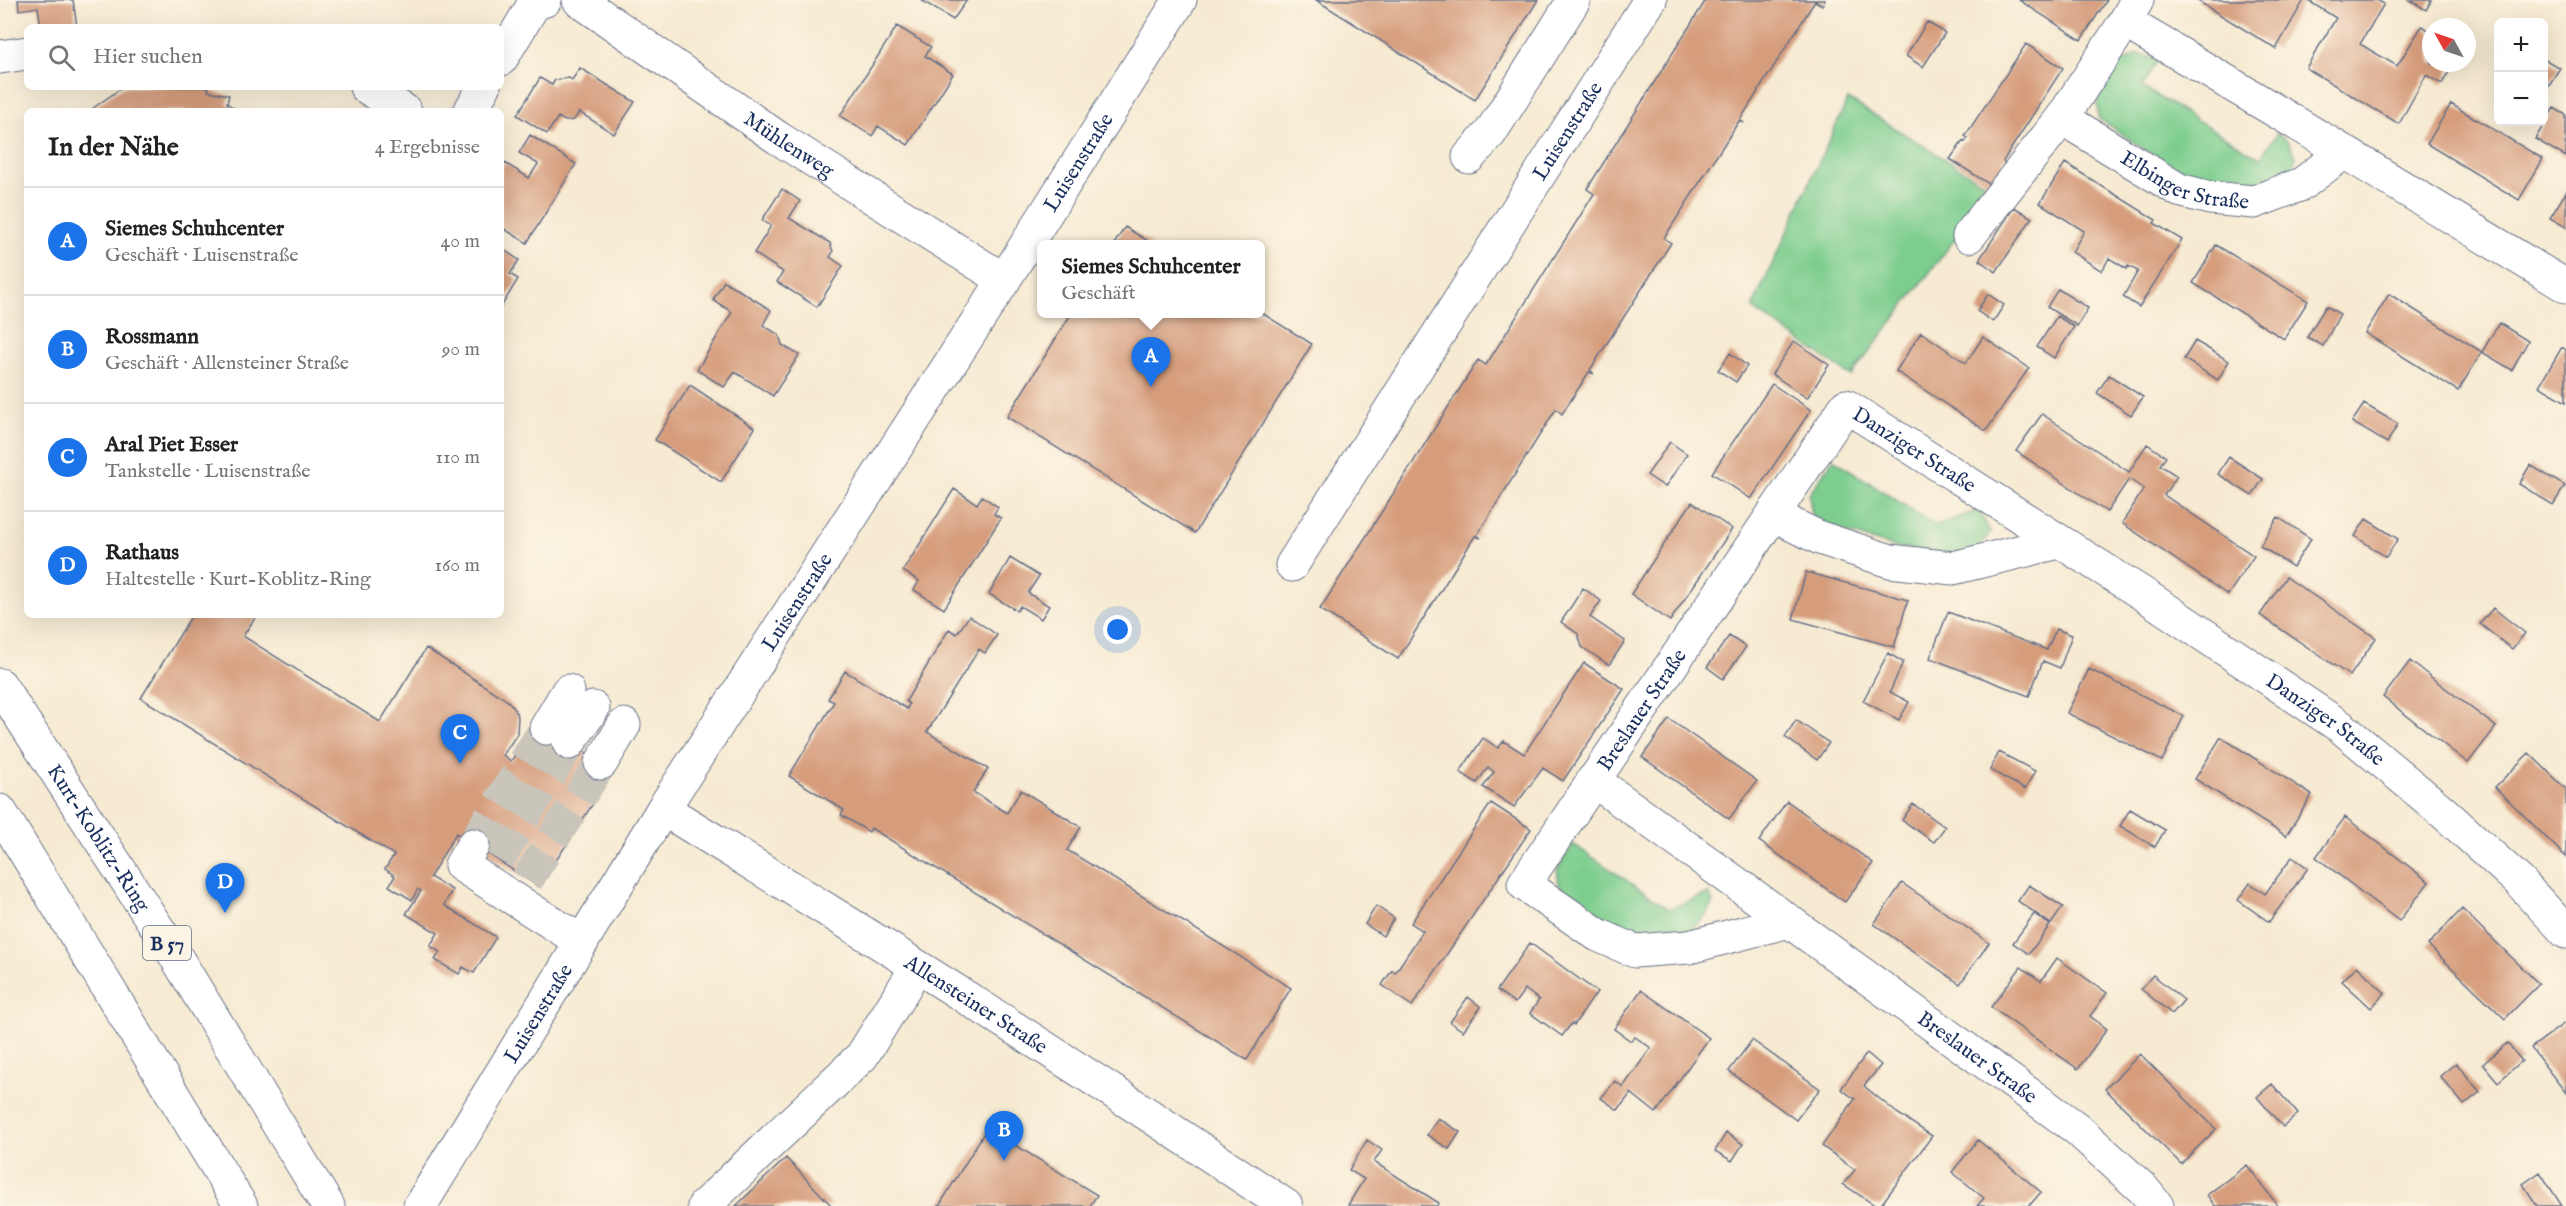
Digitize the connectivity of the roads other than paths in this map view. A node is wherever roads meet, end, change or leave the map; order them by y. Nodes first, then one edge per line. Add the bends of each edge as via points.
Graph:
1 (545, 0) edge
2 (579, 0) edge
3 (1180, 0) edge
4 (1575, 0) edge
5 (1650, 0) edge
6 (2131, 11) edge
7 (24, 53) edge
8 (504, 54) edge
9 (0, 57) edge
10 (371, 90) edge
11 (482, 90) edge
12 (400, 108) edge
13 (472, 108) edge
14 (2062, 118) junction
15 (2343, 153) junction
16 (1469, 157) dead end
17 (1969, 236) dead end
18 (1004, 280) junction
19 (2566, 286) edge
20 (1774, 512) junction
21 (2059, 542) junction
22 (1292, 565) dead end
23 (1690, 637) joint
24 (0, 685) edge
25 (580, 699) dead end
26 (624, 725) dead end
27 (558, 735) tunnel mouth
28 (600, 763) tunnel mouth
29 (1593, 780) junction
30 (663, 809) junction
31 (0, 811) edge
32 (485, 862) dead end
33 (1789, 921) junction
34 (2566, 932) edge
35 (582, 942) junction
36 (917, 966) junction
37 (241, 1206) edge
38 (328, 1206) edge
39 (420, 1206) edge
40 (704, 1206) edge
41 (1286, 1206) edge
42 (2157, 1206) edge

1 - 8 street via 534,4
2 - 18 street, Mühlenweg via 778,138
3 - 18 street, Luisenstraße
4 - 16 street via 1491,132
5 - 22 street, Luisenstraße
6 - 14 street
6 - 15 street
7 - 9 street
10 - 12 street
11 - 13 street
14 - 15 street, Elbinger Straße via 2179,190 2210,198 2254,202 2302,184
14 - 17 street
15 - 19 street
18 - 30 street, Luisenstraße
20 - 21 street via 1820,538 1890,561 1942,567 1953,568
20 - 21 street, Danziger Straße via 1846,406
20 - 23 street, Danziger Straße
21 - 34 street, Danziger Straße via 2341,727 2442,811 2511,874
23 - 29 street, Breslauer Straße
24 - 38 street, Kurt-Koblitz-Ring / B 57 via 173,952
25 - 27 street
26 - 28 street
29 - 33 street, Breslauer Straße
29 - 33 street, Breslauer Straße via 1524,884 1598,935 1635,951 1689,947
30 - 35 street, Luisenstraße
30 - 36 street, Allensteiner Straße
31 - 37 street
32 - 35 street
33 - 42 street, Breslauer Straße via 2076,1128
35 - 39 street, Luisenstraße
36 - 40 street via 862,1056
36 - 41 street, Allensteiner Straße

